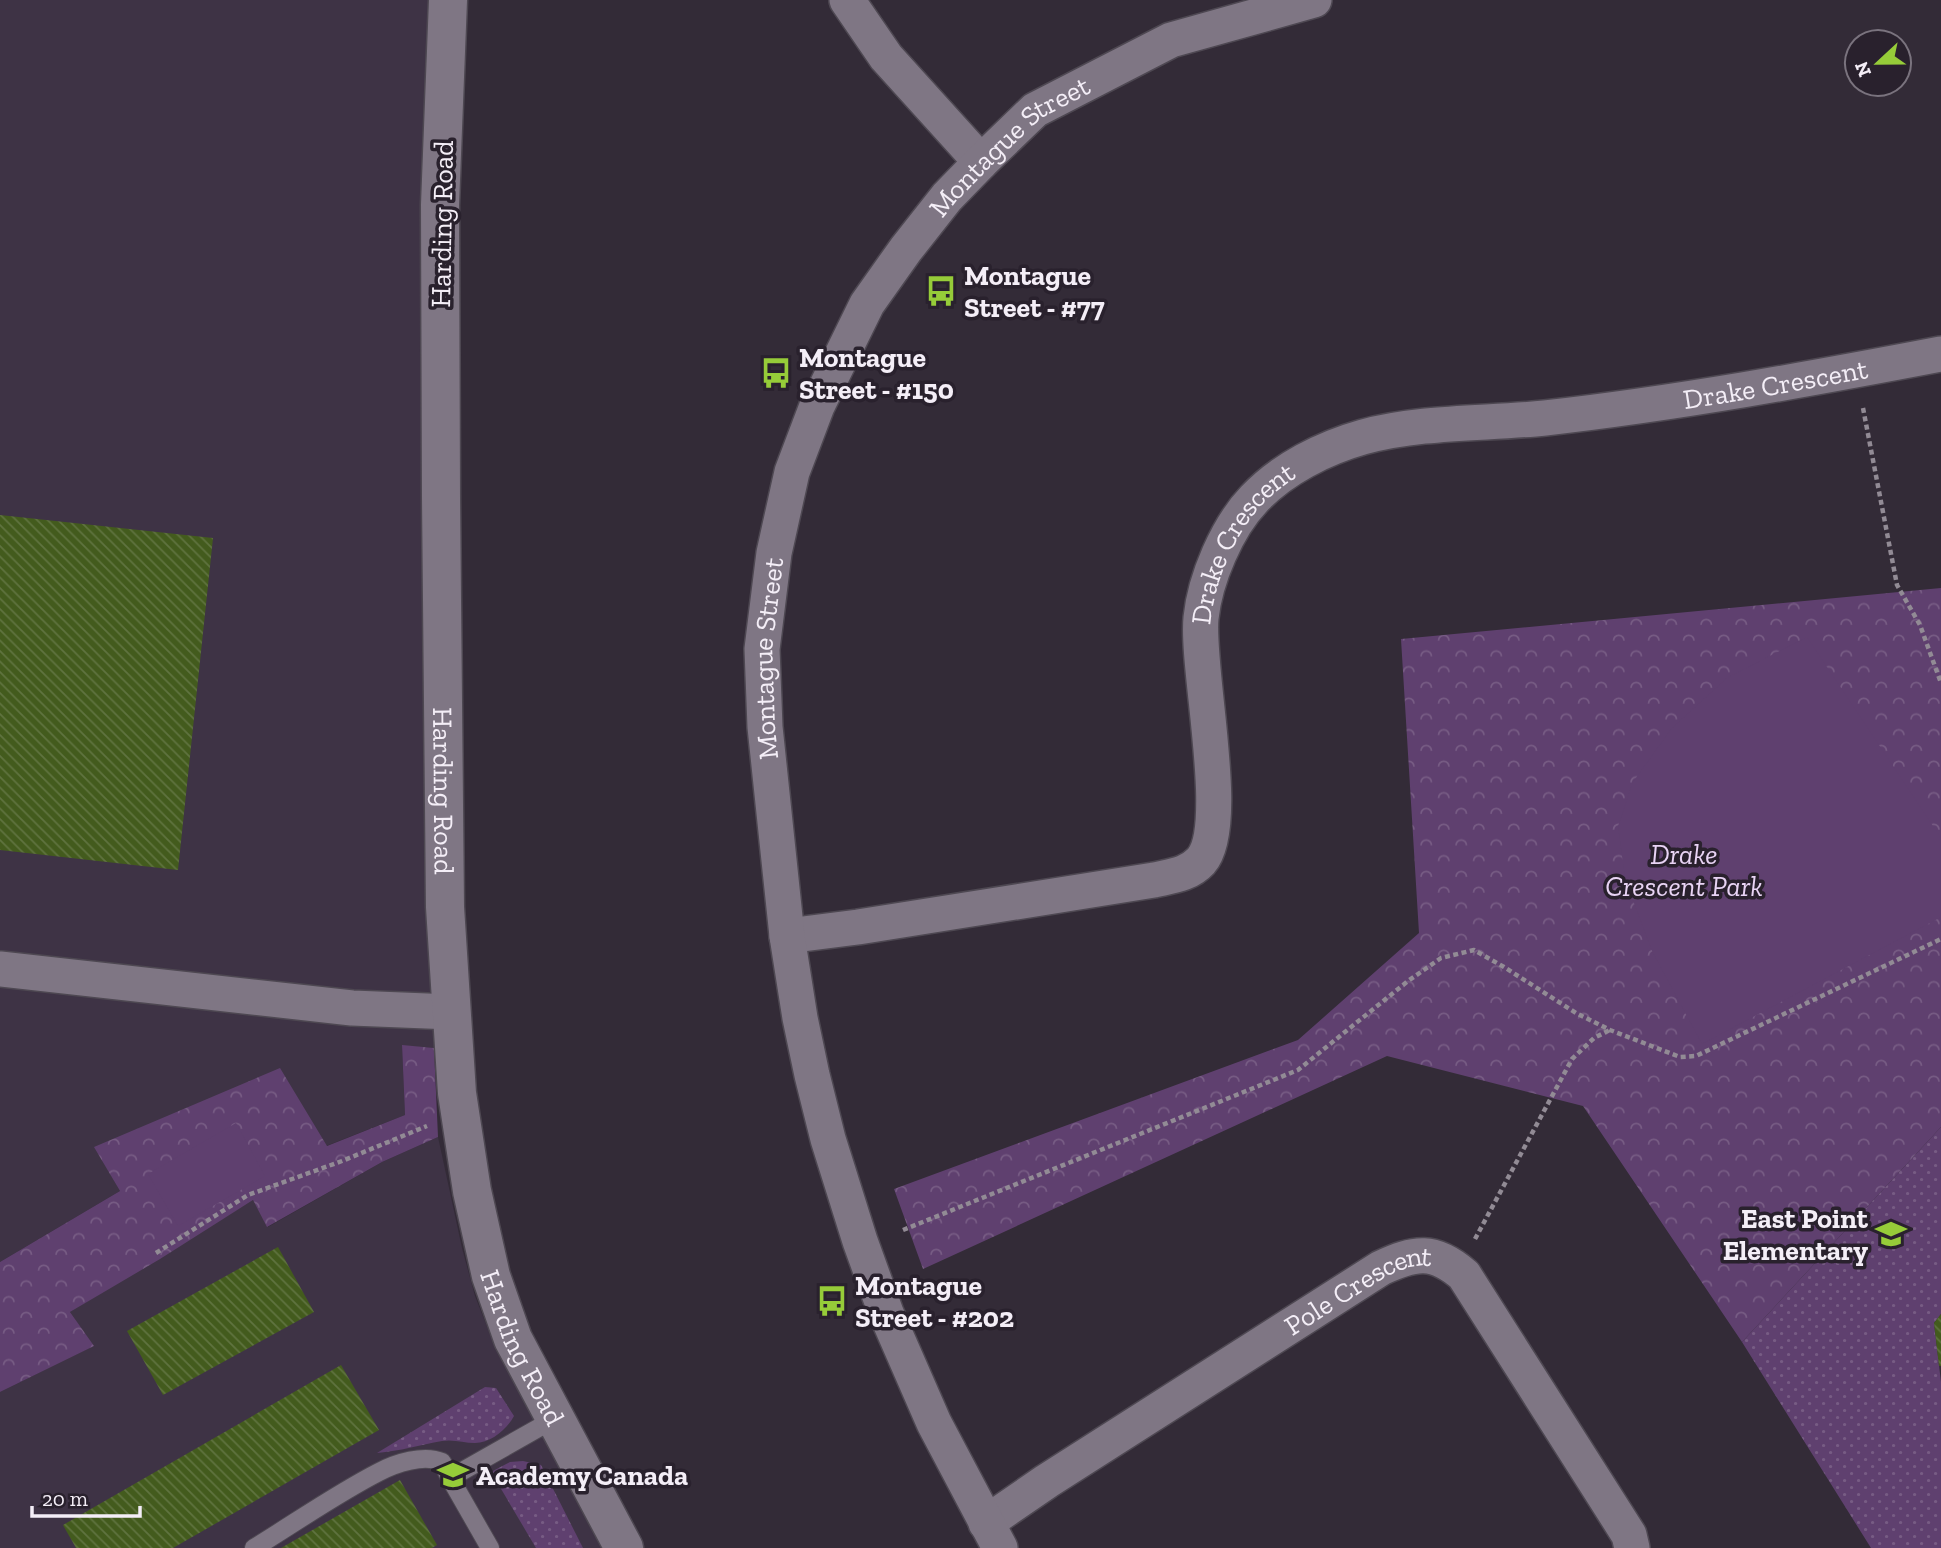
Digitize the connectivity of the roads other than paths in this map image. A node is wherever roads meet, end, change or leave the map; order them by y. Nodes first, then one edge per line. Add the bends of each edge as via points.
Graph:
1 (448, 0) edge
2 (846, 0) edge
3 (1314, 0) edge
4 (981, 162) junction
5 (1941, 354) edge
6 (788, 936) junction
7 (0, 968) edge
8 (452, 1012) junction
9 (556, 1418) junction
10 (450, 1478) junction
11 (993, 1536) edge
12 (254, 1548) edge
13 (490, 1548) edge
14 (624, 1548) edge
15 (1632, 1548) edge

1 - 8 street, Harding Road via 440,205 441,497 445,907
2 - 4 street via 886,57
3 - 4 street, Montague Street via 1171,40 1035,110
4 - 6 street, Montague Street via 906,248 867,304 817,406 792,472 774,553 762,649 765,727
5 - 6 street, Drake Crescent via 1769,387 1545,418 1398,429 1324,451 1254,499 1236,524 1207,583 1200,620 1214,805 1212,838 1202,860 1184,874 1154,880
6 - 11 street, Montague Street via 812,1075 860,1241 934,1423
7 - 8 street via 352,1008
8 - 9 street, Harding Road via 457,1093 491,1276 513,1339
9 - 10 lane
9 - 14 street, Harding Road
10 - 12 lane via 442,1462 433,1458 406,1462 381,1471
10 - 13 lane
11 - 15 street, Pole Crescent via 1059,1474 1381,1268 1404,1257 1429,1255 1450,1262 1464,1275 1629,1535

